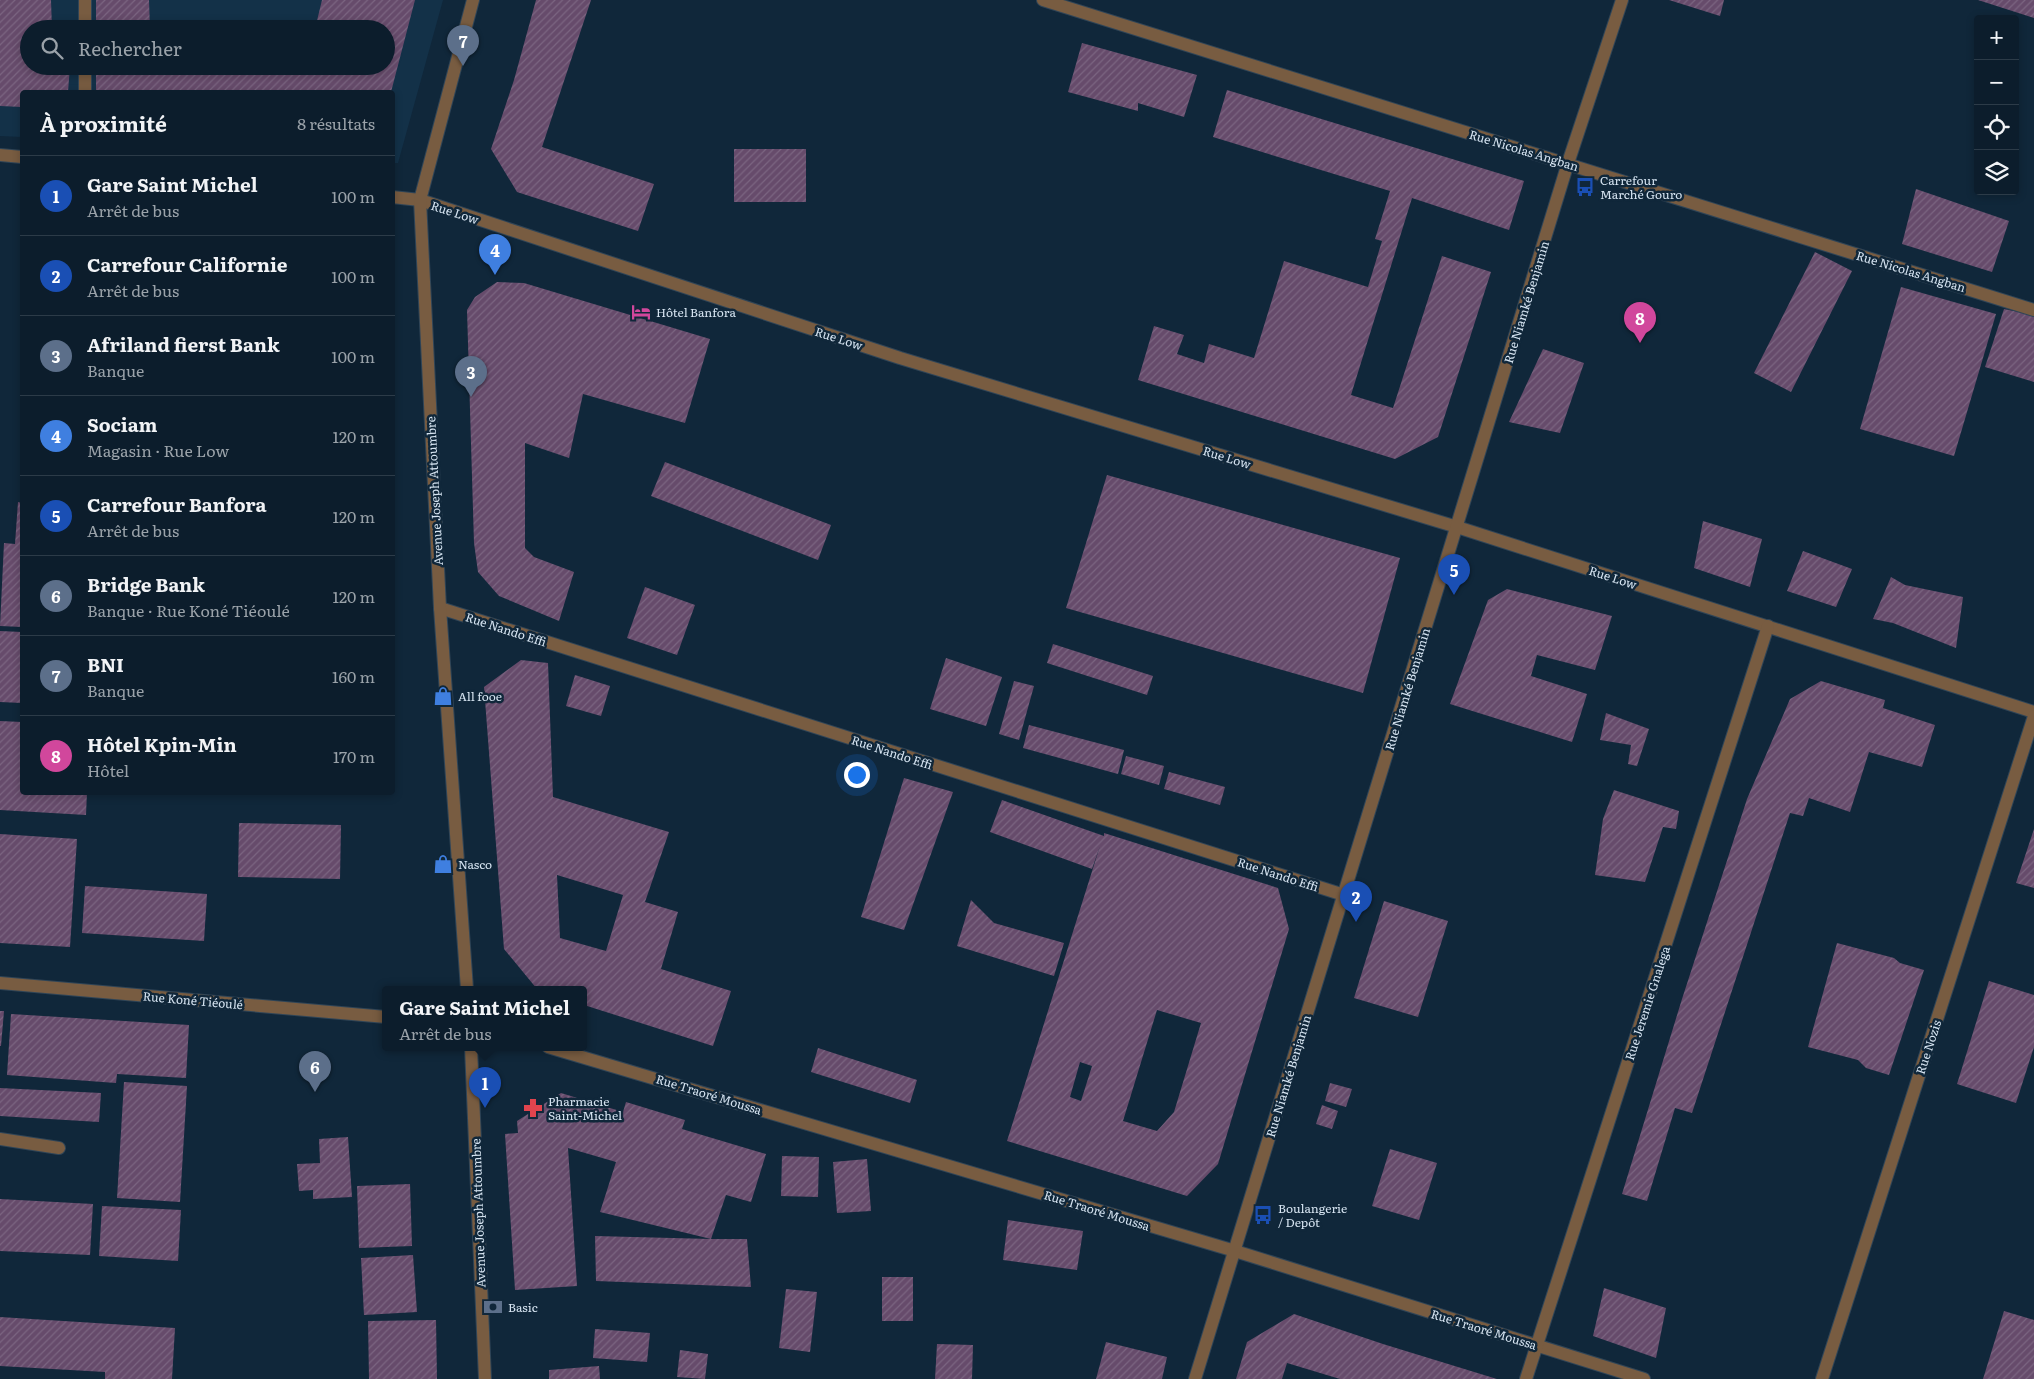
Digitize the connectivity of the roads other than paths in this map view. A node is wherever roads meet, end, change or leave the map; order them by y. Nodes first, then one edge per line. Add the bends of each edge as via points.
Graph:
1 (85, 0) edge
2 (473, 0) edge
3 (1043, 0) edge
4 (1622, 0) edge
5 (85, 20) edge
6 (85, 75) edge
7 (85, 90) edge
8 (0, 155) edge
9 (20, 157) edge
10 (1568, 164) junction
11 (395, 197) edge
12 (420, 200) junction
13 (2034, 310) edge
14 (1457, 526) junction
15 (440, 608) junction
16 (1768, 626) junction
17 (2034, 712) edge
18 (2034, 716) edge
19 (1344, 895) junction
20 (0, 983) edge
21 (467, 986) edge
22 (382, 1017) edge
23 (471, 1051) edge
24 (561, 1051) edge
25 (0, 1139) edge
26 (59, 1148) dead end
27 (1235, 1251) junction
28 (1537, 1345) junction
29 (485, 1379) edge
30 (1195, 1379) edge
31 (1526, 1379) edge
32 (1644, 1379) edge
33 (1822, 1379) edge

1 - 5 street
2 - 12 street, Avenue Joseph Attoumbre
3 - 10 street, Rue Nicolas Angban
4 - 10 street, Rue Niamké Benjamin
6 - 7 street
8 - 9 street
10 - 13 street, Rue Nicolas Angban
10 - 14 street, Rue Niamké Benjamin
11 - 12 street, Rue Low
12 - 14 street, Rue Low via 900,358
12 - 15 street, Avenue Joseph Attoumbre
14 - 16 street, Rue Low
14 - 19 street, Rue Niamké Benjamin
15 - 19 street, Rue Nando Effi
15 - 21 street, Avenue Joseph Attoumbre
16 - 17 street, Rue Low
16 - 28 street, Rue Jeremie Gnalega
18 - 33 street, Rue Nozis
19 - 27 street, Rue Niamké Benjamin
20 - 22 street, Rue Koné Tiéoulé
23 - 29 street, Avenue Joseph Attoumbre
24 - 27 street, Rue Traoré Moussa
25 - 26 street
27 - 28 street, Rue Traoré Moussa
27 - 30 street, Rue Niamké Benjamin
28 - 31 street, Rue Jeremie Gnalega
28 - 32 street, Rue Traoré Moussa

